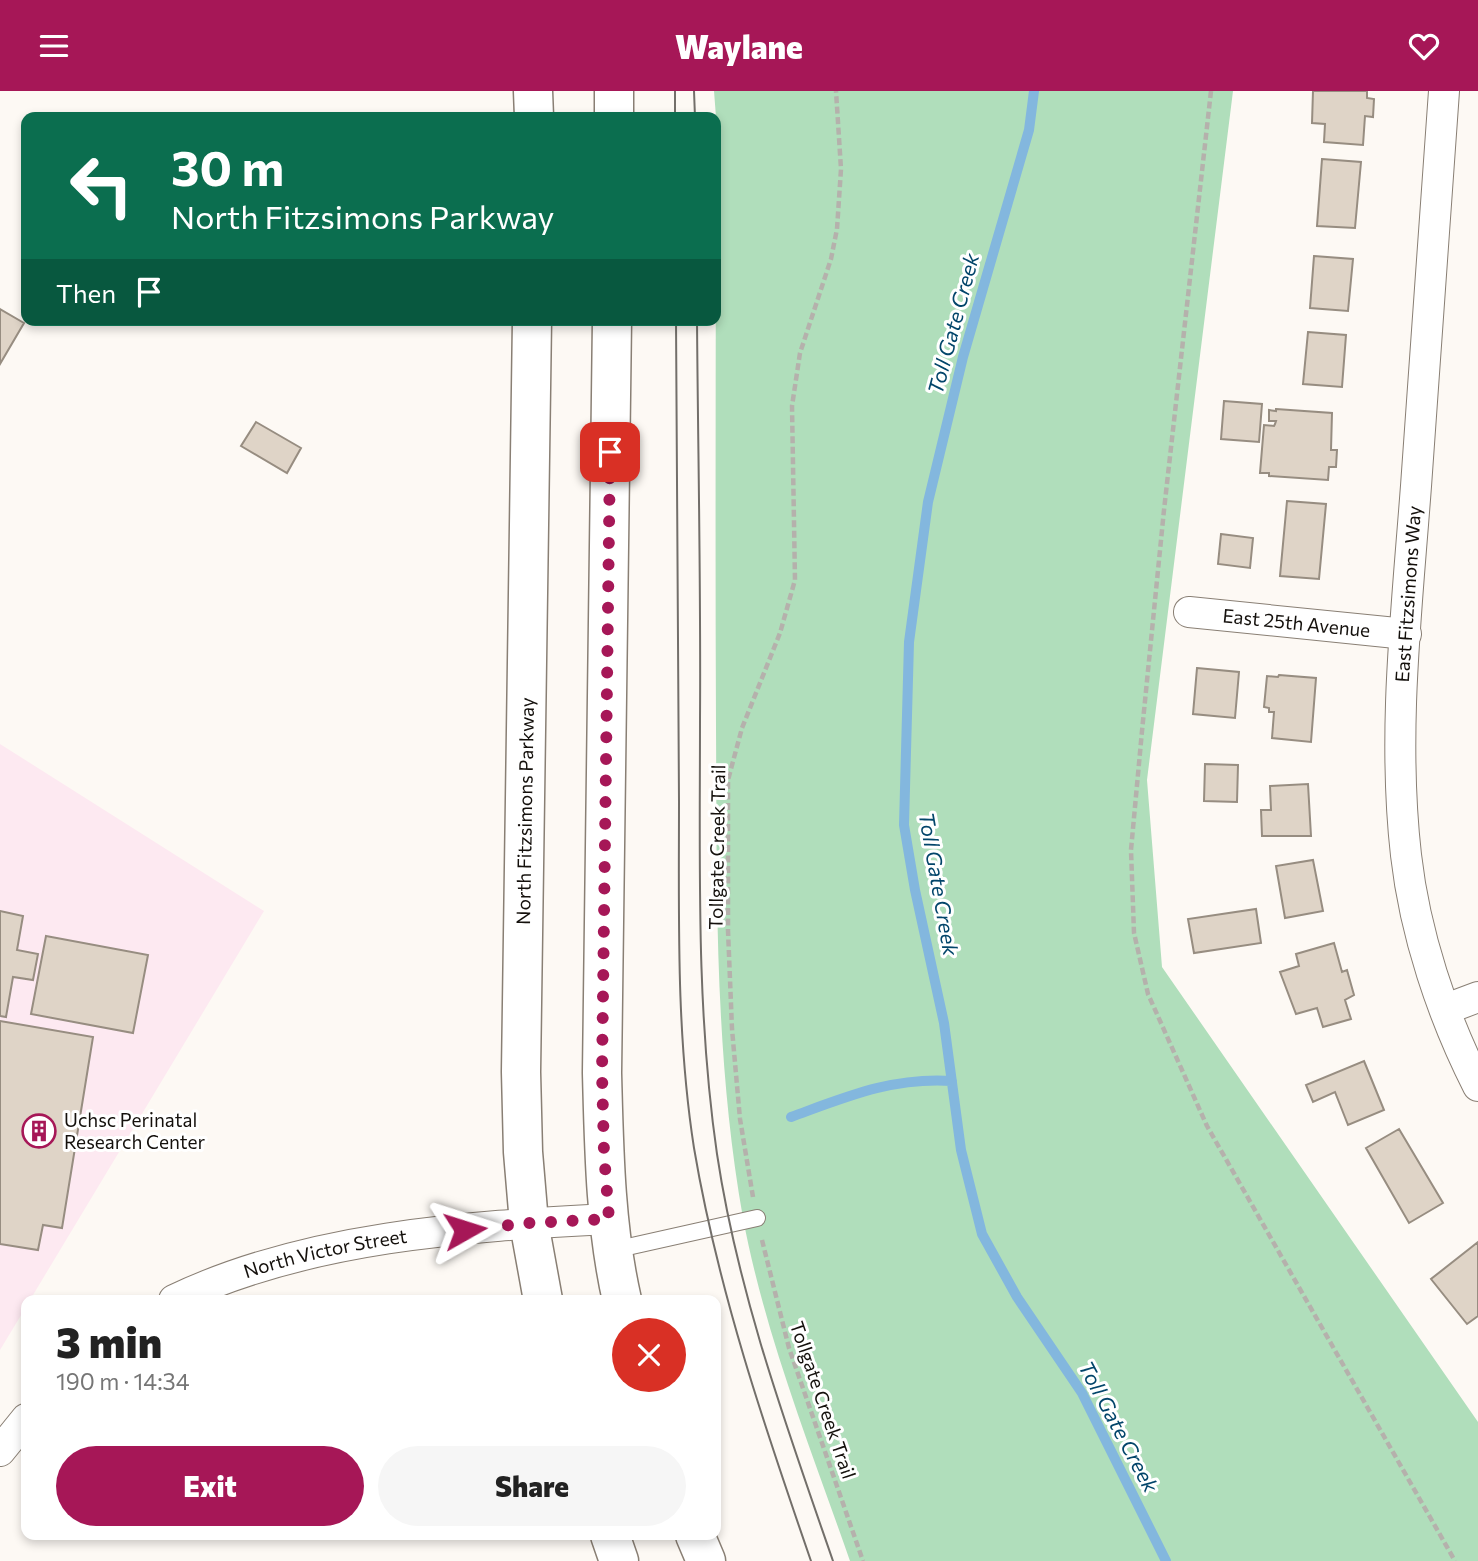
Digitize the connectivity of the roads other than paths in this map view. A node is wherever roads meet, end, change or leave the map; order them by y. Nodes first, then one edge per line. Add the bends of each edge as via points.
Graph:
1 (534, 91) edge
2 (614, 91) edge
3 (1444, 91) edge
4 (534, 112) edge
5 (614, 112) edge
6 (532, 326) edge
7 (612, 326) edge
8 (1189, 611) dead end
9 (1406, 634) junction
10 (1478, 997) edge
11 (1446, 1009) junction
12 (1478, 1086) edge
13 (757, 1218) road end
14 (529, 1223) junction
15 (611, 1234) junction
16 (186, 1295) edge
17 (542, 1295) edge
18 (621, 1295) edge
19 (21, 1425) edge
20 (0, 1451) edge
21 (612, 1540) edge
22 (697, 1540) edge
23 (619, 1561) edge
24 (706, 1561) edge

1 - 4 main road
2 - 5 main road
3 - 9 street, East Fitzsimons Way
6 - 14 main road, North Fitzsimons Parkway via 521,1072
7 - 15 main road via 602,1073
8 - 9 street, East 25th Avenue
9 - 11 street, East Fitzsimons Way via 1401,797 1406,857 1426,949
10 - 11 street
11 - 12 street, East Fitzsimons Way
13 - 15 lane
14 - 15 street, North Victor Street
14 - 16 street, North Victor Street via 330,1250 220,1280
14 - 17 main road, North Fitzsimons Parkway
15 - 18 main road
19 - 20 street
21 - 23 main road
22 - 24 main road

